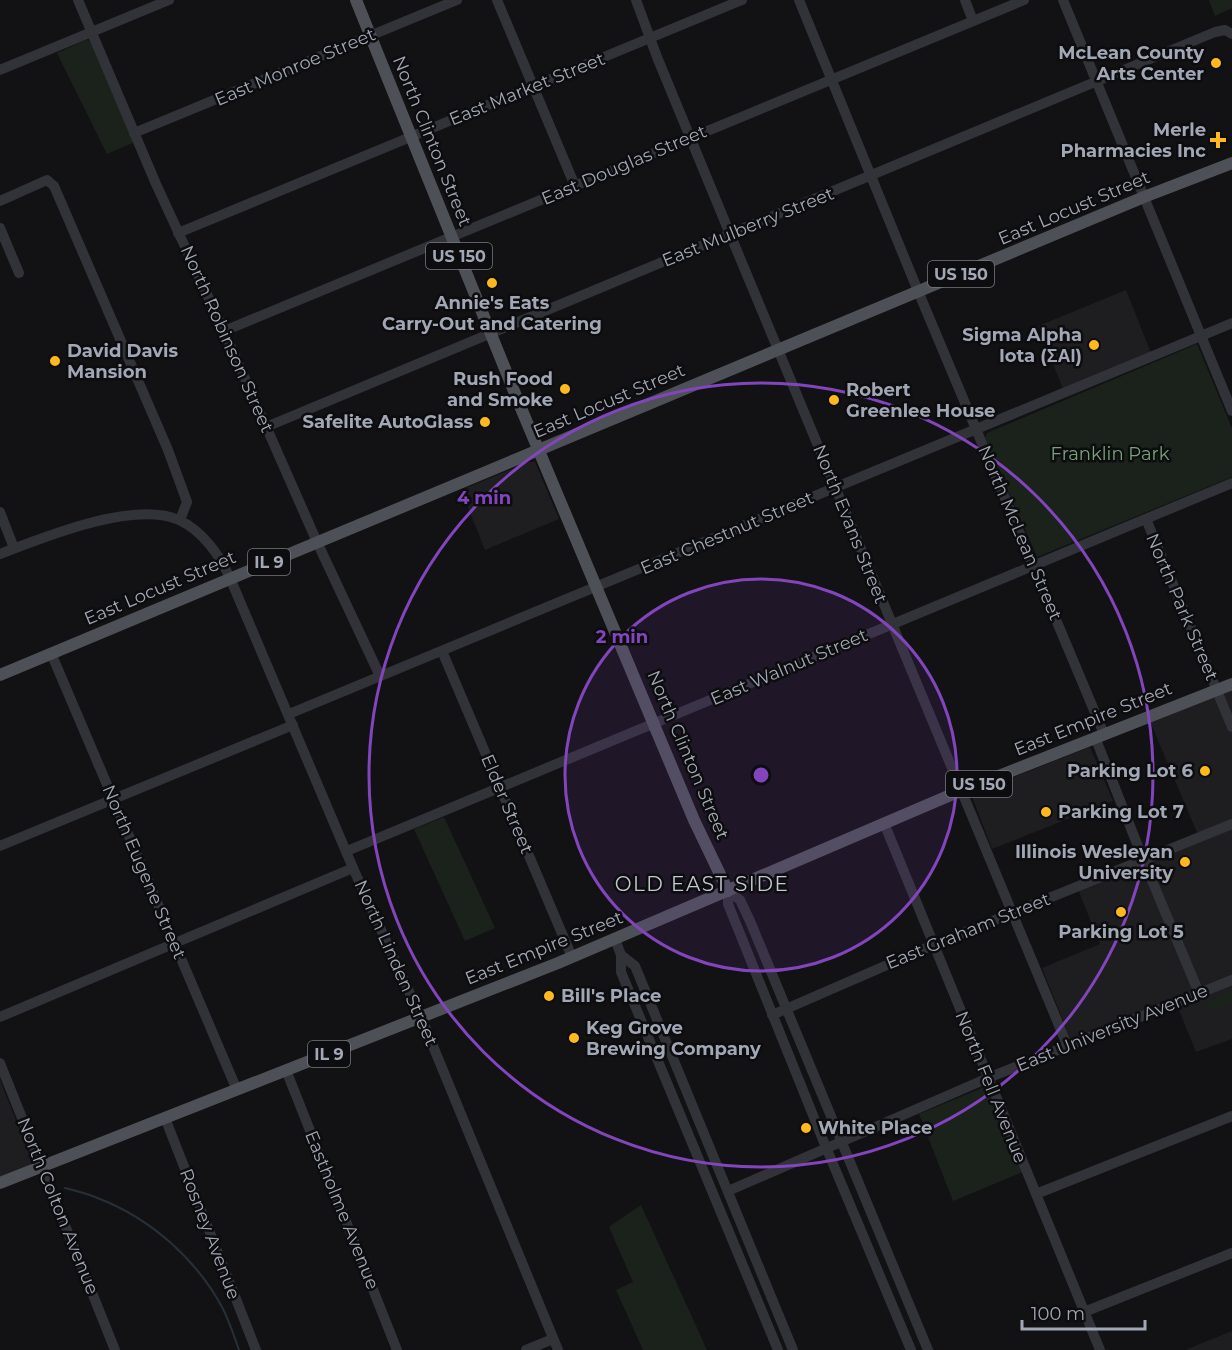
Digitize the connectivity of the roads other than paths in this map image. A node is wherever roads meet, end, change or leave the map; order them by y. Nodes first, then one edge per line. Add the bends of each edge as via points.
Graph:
1 (78, 0) edge
2 (170, 0) edge
3 (356, 0) edge
4 (457, 0) edge
5 (497, 0) edge
6 (636, 0) edge
7 (742, 0) edge
8 (799, 0) edge
9 (965, 0) edge
10 (1024, 0) edge
11 (1063, 0) edge
12 (973, 21) junction
13 (93, 32) junction
14 (1231, 33) edge
15 (371, 35) junction
16 (651, 38) junction
17 (0, 70) edge
18 (832, 80) junction
19 (1096, 82) junction
20 (534, 86) junction
21 (134, 133) junction
22 (412, 136) junction
23 (691, 137) junction
24 (1232, 163) edge
25 (872, 176) junction
26 (575, 186) junction
27 (1144, 197) junction
28 (0, 201) edge
29 (0, 228) edge
30 (178, 233) junction
31 (730, 234) junction
32 (452, 237) junction
33 (19, 273) dead end
34 (918, 291) junction
35 (1232, 323) edge
36 (224, 331) junction
37 (491, 333) junction
38 (1201, 336) junction
39 (778, 349) junction
40 (1232, 411) edge
41 (266, 427) junction
42 (976, 429) junction
43 (539, 450) junction
44 (1232, 483) edge
45 (835, 488) junction
46 (0, 512) edge
47 (1146, 519) junction
48 (180, 520) junction
49 (317, 542) junction
50 (14, 548) junction
51 (0, 554) edge
52 (1034, 566) junction
53 (230, 578) junction
54 (597, 587) junction
55 (891, 625) junction
56 (442, 651) junction
57 (51, 653) junction
58 (0, 675) edge
59 (380, 676) junction
60 (1232, 684) edge
61 (1217, 690) junction
62 (291, 719) junction
63 (654, 723) junction
64 (1232, 727) edge
65 (1099, 736) junction
66 (499, 787) junction
67 (963, 790) junction
68 (112, 799) junction
69 (884, 823) junction
70 (1232, 824) edge
71 (0, 846) edge
72 (347, 851) junction
73 (1143, 860) junction
74 (353, 868) junction
75 (728, 891) junction
76 (1012, 913) junction
77 (615, 939) junction
78 (174, 944) junction
79 (933, 945) junction
80 (621, 955) junction
81 (572, 957) junction
82 (1232, 980) edge
83 (1199, 993) junction
84 (787, 1008) junction
85 (772, 1015) junction
86 (0, 1017) edge
87 (419, 1018) junction
88 (1068, 1047) junction
89 (0, 1063) edge
90 (678, 1069) junction
91 (286, 1071) junction
92 (664, 1075) junction
93 (987, 1078) junction
94 (237, 1089) junction
95 (1232, 1116) edge
96 (165, 1119) junction
97 (843, 1141) junction
98 (826, 1148) junction
99 (43, 1167) junction
100 (0, 1183) edge
101 (728, 1191) junction
102 (1036, 1194) junction
103 (714, 1196) junction
104 (1232, 1253) edge
105 (889, 1254) junction
106 (873, 1260) junction
107 (1084, 1312) junction
108 (553, 1339) junction
109 (115, 1350) edge
110 (256, 1350) edge
111 (397, 1350) edge
112 (526, 1350) edge
113 (558, 1350) edge
114 (778, 1350) edge
115 (793, 1350) edge
116 (911, 1350) edge
117 (928, 1350) edge
118 (1100, 1350) edge

1 - 13 street, North Robinson Street
2 - 13 street
3 - 15 main road, North Clinton Street / US 150
4 - 15 street, East Monroe Street
5 - 20 street
6 - 16 street, North Evans Street
7 - 16 street, East Market Street
8 - 18 street, North McLean Street
9 - 12 street
10 - 12 street, East Douglas Street
11 - 19 street
12 - 18 street, East Douglas Street
13 - 17 street
13 - 21 street, North Robinson Street
14 - 19 street, East Mulberry Street via 1215,32
15 - 21 street, East Monroe Street
15 - 22 main road, North Clinton Street / US 150
16 - 20 street, East Market Street
16 - 23 street, North Evans Street
18 - 23 street, East Douglas Street
18 - 25 street, North McLean Street
19 - 25 street, East Mulberry Street
19 - 27 street
20 - 22 street, East Market Street
20 - 26 street
21 - 30 street, North Robinson Street
22 - 30 street, East Market Street
22 - 32 main road, North Clinton Street / US 150
23 - 26 street, East Douglas Street
23 - 31 street, North Evans Street
24 - 27 main road, East Locust Street / US 150
25 - 31 street, East Mulberry Street
25 - 34 street, North McLean Street
26 - 32 street, East Douglas Street
27 - 34 main road, East Locust Street / US 150
27 - 38 street
28 - 48 street via 41,181 47,180 56,190 168,450 187,502
29 - 33 street
30 - 36 street, North Robinson Street
31 - 37 street, East Mulberry Street
31 - 39 street, North Evans Street
32 - 36 street, East Douglas Street
32 - 37 main road, North Clinton Street / US 150
34 - 39 main road, East Locust Street / US 150
34 - 42 street, North McLean Street
35 - 38 street, East Chestnut Street
36 - 41 street, North Robinson Street
37 - 41 street, East Mulberry Street
37 - 43 main road, North Clinton Street / US 150
38 - 40 street
38 - 42 street, East Chestnut Street
39 - 43 main road, East Locust Street / US 150
39 - 45 street, North Evans Street
41 - 49 street, North Robinson Street
42 - 45 street, East Chestnut Street
42 - 52 street, North McLean Street
43 - 49 main road, East Locust Street / IL 9
43 - 54 main road, North Clinton Street / US 150
44 - 47 street, East Walnut Street
45 - 54 street, East Chestnut Street
45 - 55 street, North Evans Street
46 - 50 street
47 - 52 street, East Walnut Street
47 - 61 street, North Park Street
48 - 50 street via 128,515
48 - 53 street, North Linden Street via 216,551
49 - 53 main road, East Locust Street / IL 9
49 - 59 street, North Robinson Street
50 - 51 street
52 - 55 street, East Walnut Street
52 - 65 street, North McLean Street
53 - 57 main road, East Locust Street / IL 9
53 - 62 street, North Linden Street
54 - 56 street, East Chestnut Street
54 - 63 main road, North Clinton Street / US 150
55 - 63 street, East Walnut Street
55 - 67 street, North Evans Street
56 - 59 street, East Chestnut Street
56 - 66 street, Elder Street
57 - 58 main road, East Locust Street / IL 9
57 - 68 street, North Eugene Street
59 - 62 street, East Chestnut Street
60 - 61 main road, East Empire Street / US 150
61 - 64 street, North Park Street
61 - 65 main road, East Empire Street / US 150
62 - 68 street, East Chestnut Street
62 - 72 street, North Linden Street
63 - 66 street, East Walnut Street
63 - 75 main road, North Clinton Street / US 150
65 - 67 main road, East Empire Street / US 150
65 - 73 street, North McLean Street
66 - 72 street, East Walnut Street
66 - 81 street, Elder Street
67 - 69 main road, East Empire Street / US 150
67 - 76 street, North Evans Street
68 - 71 street, East Chestnut Street
68 - 78 street, North Eugene Street
69 - 75 main road, East Empire Street / US 150
69 - 79 street, North Fell Avenue
70 - 73 street, East Graham Street
72 - 74 street, North Linden Street
73 - 76 street, East Graham Street
73 - 83 street, North McLean Street
74 - 78 street
74 - 87 street, North Linden Street
75 - 77 main road, East Empire Street / IL 9
75 - 84 street via 740,900
75 - 85 street via 728,904
76 - 79 street, East Graham Street
76 - 88 street, North Evans Street
77 - 80 street
77 - 81 main road, East Empire Street / IL 9
78 - 86 street
78 - 94 street, North Eugene Street
79 - 84 street, East Graham Street
79 - 93 street, North Fell Avenue
80 - 90 street via 635,966
80 - 92 street via 621,972
81 - 87 main road, East Empire Street / IL 9
82 - 83 street, East University Avenue
83 - 88 street, East University Avenue
84 - 85 street, East Graham Street
84 - 97 street
85 - 98 street
87 - 91 main road, East Empire Street / IL 9
87 - 108 street, North Linden Street
88 - 93 street, East University Avenue
89 - 99 street, North Colton Avenue
90 - 92 street
90 - 101 street
91 - 94 main road, East Empire Street / IL 9
91 - 111 street, Eastholme Avenue
92 - 103 street
93 - 97 street, East University Avenue
93 - 102 street, North Fell Avenue
94 - 96 main road, East Empire Street / IL 9
95 - 102 street
96 - 99 main road, East Empire Street / IL 9
96 - 110 street, Rosney Avenue
97 - 98 street, East University Avenue
97 - 105 street
98 - 101 street, East University Avenue
98 - 106 street
99 - 100 main road, East Empire Street / IL 9
99 - 109 street, North Colton Avenue
101 - 103 street via 718,1187
101 - 115 street
102 - 107 street, North Fell Avenue
103 - 114 street
104 - 107 street
105 - 106 street
105 - 117 street
106 - 116 street
107 - 118 street, North Fell Avenue
108 - 112 street
108 - 113 street, North Linden Street

